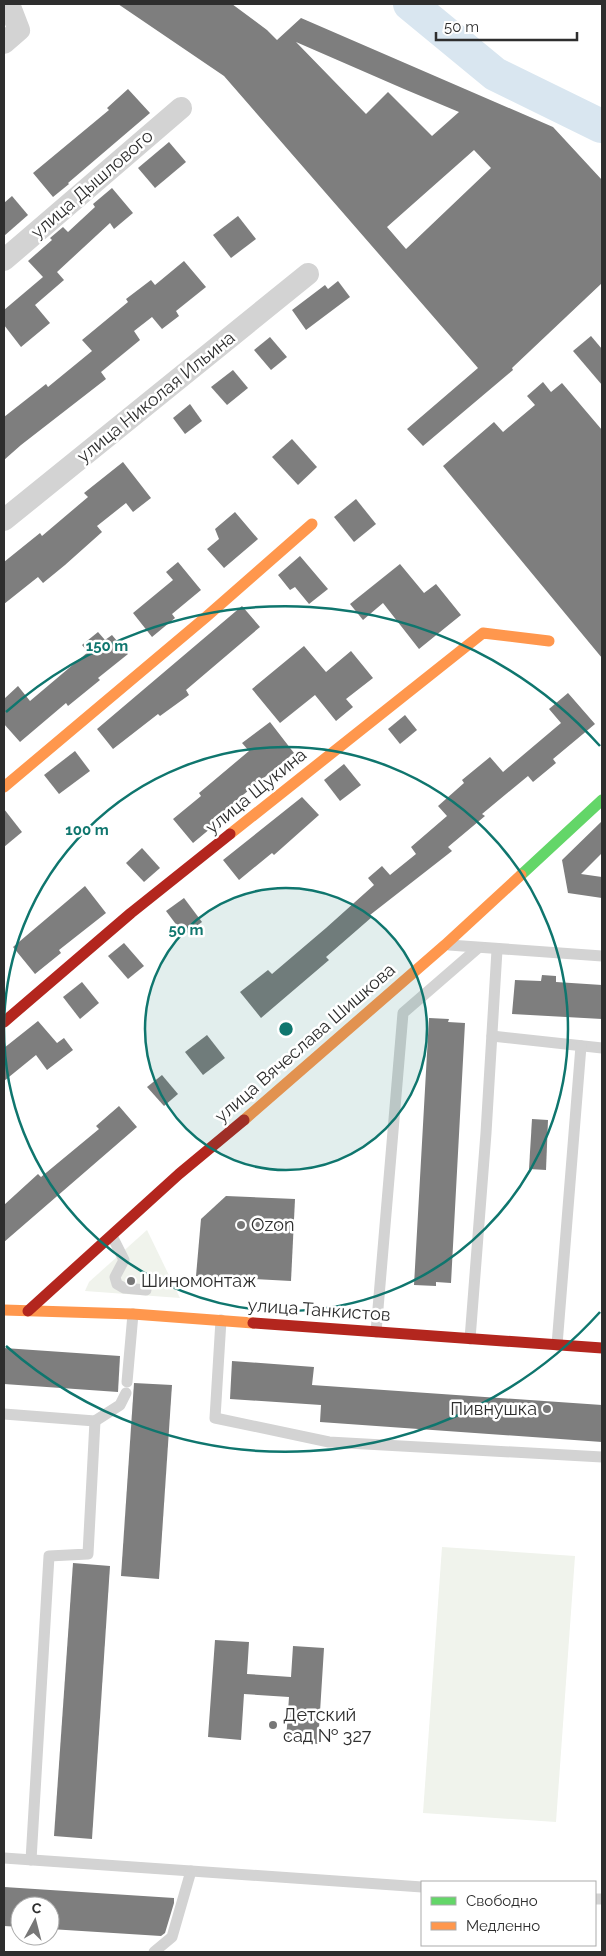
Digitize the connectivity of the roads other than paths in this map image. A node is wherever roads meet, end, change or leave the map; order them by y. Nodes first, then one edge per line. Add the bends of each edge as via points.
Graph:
1 (9, 4) edge
2 (11, 37) edge
3 (181, 108) dead end
4 (4, 260) edge
5 (308, 274) dead end
6 (4, 520) edge
7 (312, 524) dead end
8 (548, 642) dead end
9 (4, 787) edge
10 (602, 800) edge
11 (445, 945) junction
12 (478, 948) junction
13 (497, 950) junction
14 (602, 956) edge
15 (4, 1022) edge
16 (492, 1036) junction
17 (581, 1046) junction
18 (602, 1048) edge
19 (112, 1234) junction
20 (146, 1290) dead end
21 (4, 1310) edge
22 (28, 1311) junction
23 (133, 1314) junction
24 (221, 1320) junction
25 (376, 1332) junction
26 (470, 1339) junction
27 (557, 1345) junction
28 (602, 1348) edge
29 (4, 1414) edge
30 (96, 1421) junction
31 (602, 1457) edge
32 (4, 1858) edge
33 (31, 1860) junction
34 (191, 1871) junction
35 (421, 1887) edge
36 (154, 1952) edge

1 - 2 street
3 - 4 street, улица Дышлового
5 - 6 street, улица Николая Ильина
7 - 9 street
8 - 15 street, улица Щукина via 483,633 132,913
10 - 11 street, улица Вячеслава Шишкова
11 - 12 lane
11 - 19 street, улица Вячеслава Шишкова
12 - 13 lane
12 - 25 lane via 403,1013
13 - 14 lane
13 - 16 lane
16 - 17 lane
16 - 26 lane
17 - 18 lane
17 - 27 lane
19 - 20 lane via 124,1260 115,1277 117,1284
19 - 22 street, улица Вячеслава Шишкова
21 - 22 street, улица Танкистов
22 - 23 street, улица Танкистов
23 - 24 street, улица Танкистов
23 - 30 lane via 126,1387 120,1405
24 - 25 street, улица Танкистов
24 - 31 lane via 216,1418 329,1442
25 - 26 street, улица Танкистов
26 - 27 street, улица Танкистов
27 - 28 street, улица Танкистов
29 - 30 lane
30 - 33 lane via 88,1554 49,1556
32 - 33 lane
33 - 34 lane
34 - 35 lane
34 - 36 lane via 172,1937

